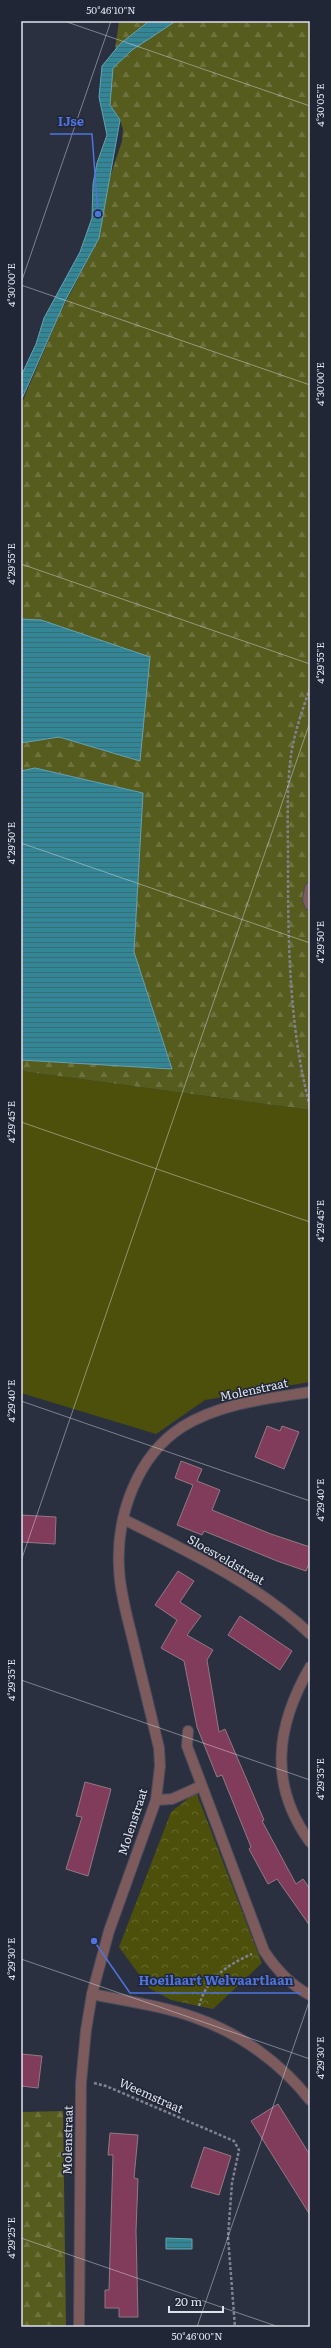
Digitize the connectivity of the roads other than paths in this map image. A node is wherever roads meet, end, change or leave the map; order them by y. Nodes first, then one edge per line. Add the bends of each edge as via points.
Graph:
1 (310, 888) edge
2 (310, 905) edge
3 (310, 1392) edge
4 (123, 1518) junction
5 (310, 1634) edge
6 (310, 1667) edge
7 (188, 1731) dead end
8 (201, 1786) junction
9 (156, 1800) junction
10 (310, 1842) edge
11 (92, 1994) junction
12 (310, 1995) edge
13 (310, 2100) edge
14 (79, 2327) edge

1 - 2 street
3 - 4 street, Molenstraat via 242,1404 210,1413 182,1427 152,1455 134,1485
4 - 5 street, Sloesveldstraat via 209,1564 258,1594
4 - 9 street, Molenstraat via 120,1574 123,1602 159,1748 160,1766
6 - 10 street via 296,1692 284,1727 280,1762 285,1797 297,1824
7 - 8 street via 187,1746
8 - 9 street via 172,1798
8 - 12 street via 264,1950 276,1969 299,1990
9 - 11 street, Molenstraat via 109,1931
11 - 13 street via 196,2018 236,2036 274,2062
11 - 14 street, Molenstraat via 81,2083

